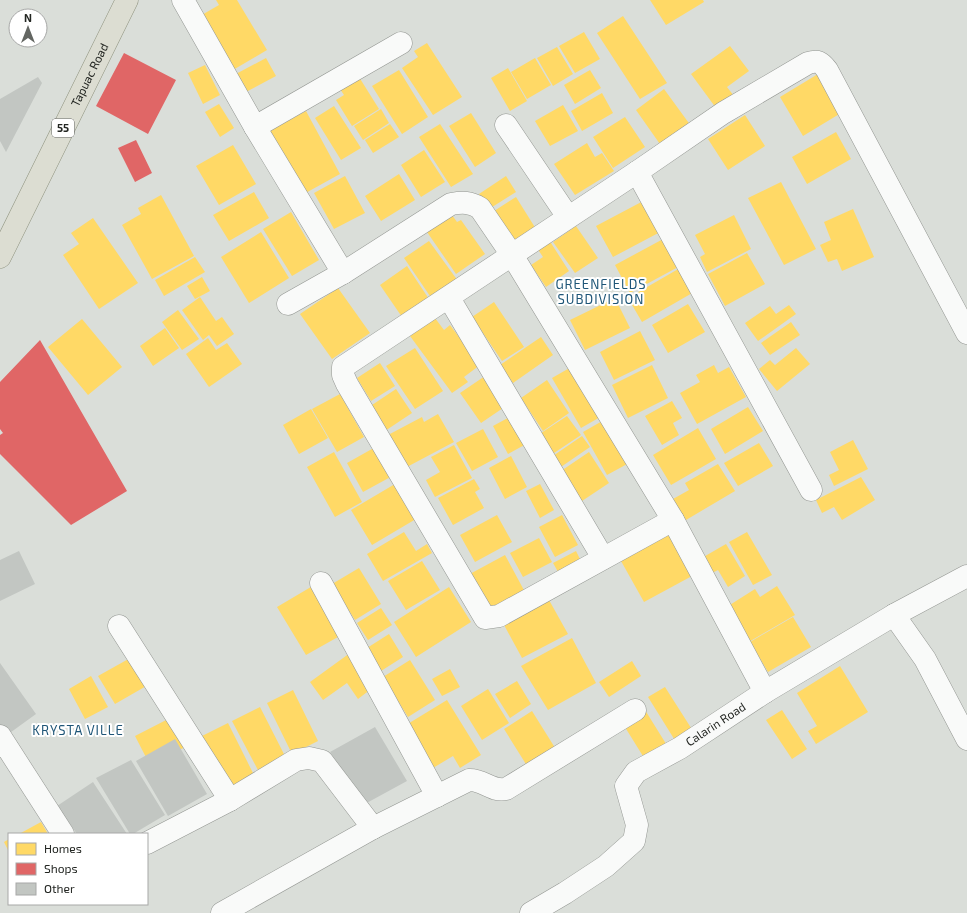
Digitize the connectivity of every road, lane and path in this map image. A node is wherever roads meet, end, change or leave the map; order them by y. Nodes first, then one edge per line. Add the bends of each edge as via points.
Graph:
1 (127, 0) edge
2 (183, 0) edge
3 (401, 44) dead end
4 (506, 125) dead end
5 (255, 127) junction
6 (637, 172) junction
7 (568, 217) junction
8 (512, 255) junction
9 (0, 257) edge
10 (343, 273) junction
11 (448, 298) junction
12 (288, 304) dead end
13 (967, 333) edge
14 (811, 490) dead end
15 (673, 520) junction
16 (603, 558) junction
17 (967, 576) edge
18 (321, 583) dead end
19 (894, 614) junction
20 (119, 626) dead end
21 (765, 692) junction
22 (635, 710) dead end
23 (0, 736) edge
24 (967, 739) edge
25 (437, 796) junction
26 (230, 800) junction
27 (373, 828) junction
28 (62, 833) edge
29 (148, 842) edge
30 (222, 913) edge
31 (531, 913) edge

1 - 9 main road, Tapuac Road / 55
2 - 5 street
3 - 5 street
4 - 7 street
5 - 10 street
6 - 7 street
6 - 13 street via 723,112 808,62 821,62
6 - 14 street
7 - 8 street
8 - 10 street via 480,208 464,202 452,204
8 - 11 street
8 - 15 street
10 - 12 street
11 - 16 street
11 - 16 street via 343,367 343,375 480,610 485,618 500,616
15 - 16 street
15 - 21 street
17 - 19 street, Calarin Road
18 - 25 street
19 - 21 street, Calarin Road
19 - 24 street via 925,659
20 - 26 street
21 - 31 street, Calarin Road via 680,748 636,772 626,786 637,825 634,841 606,866
22 - 25 street via 506,789 494,790 480,781 469,780
23 - 28 street
25 - 27 street
26 - 27 street via 296,760 309,758 322,761
26 - 29 street
27 - 30 street

